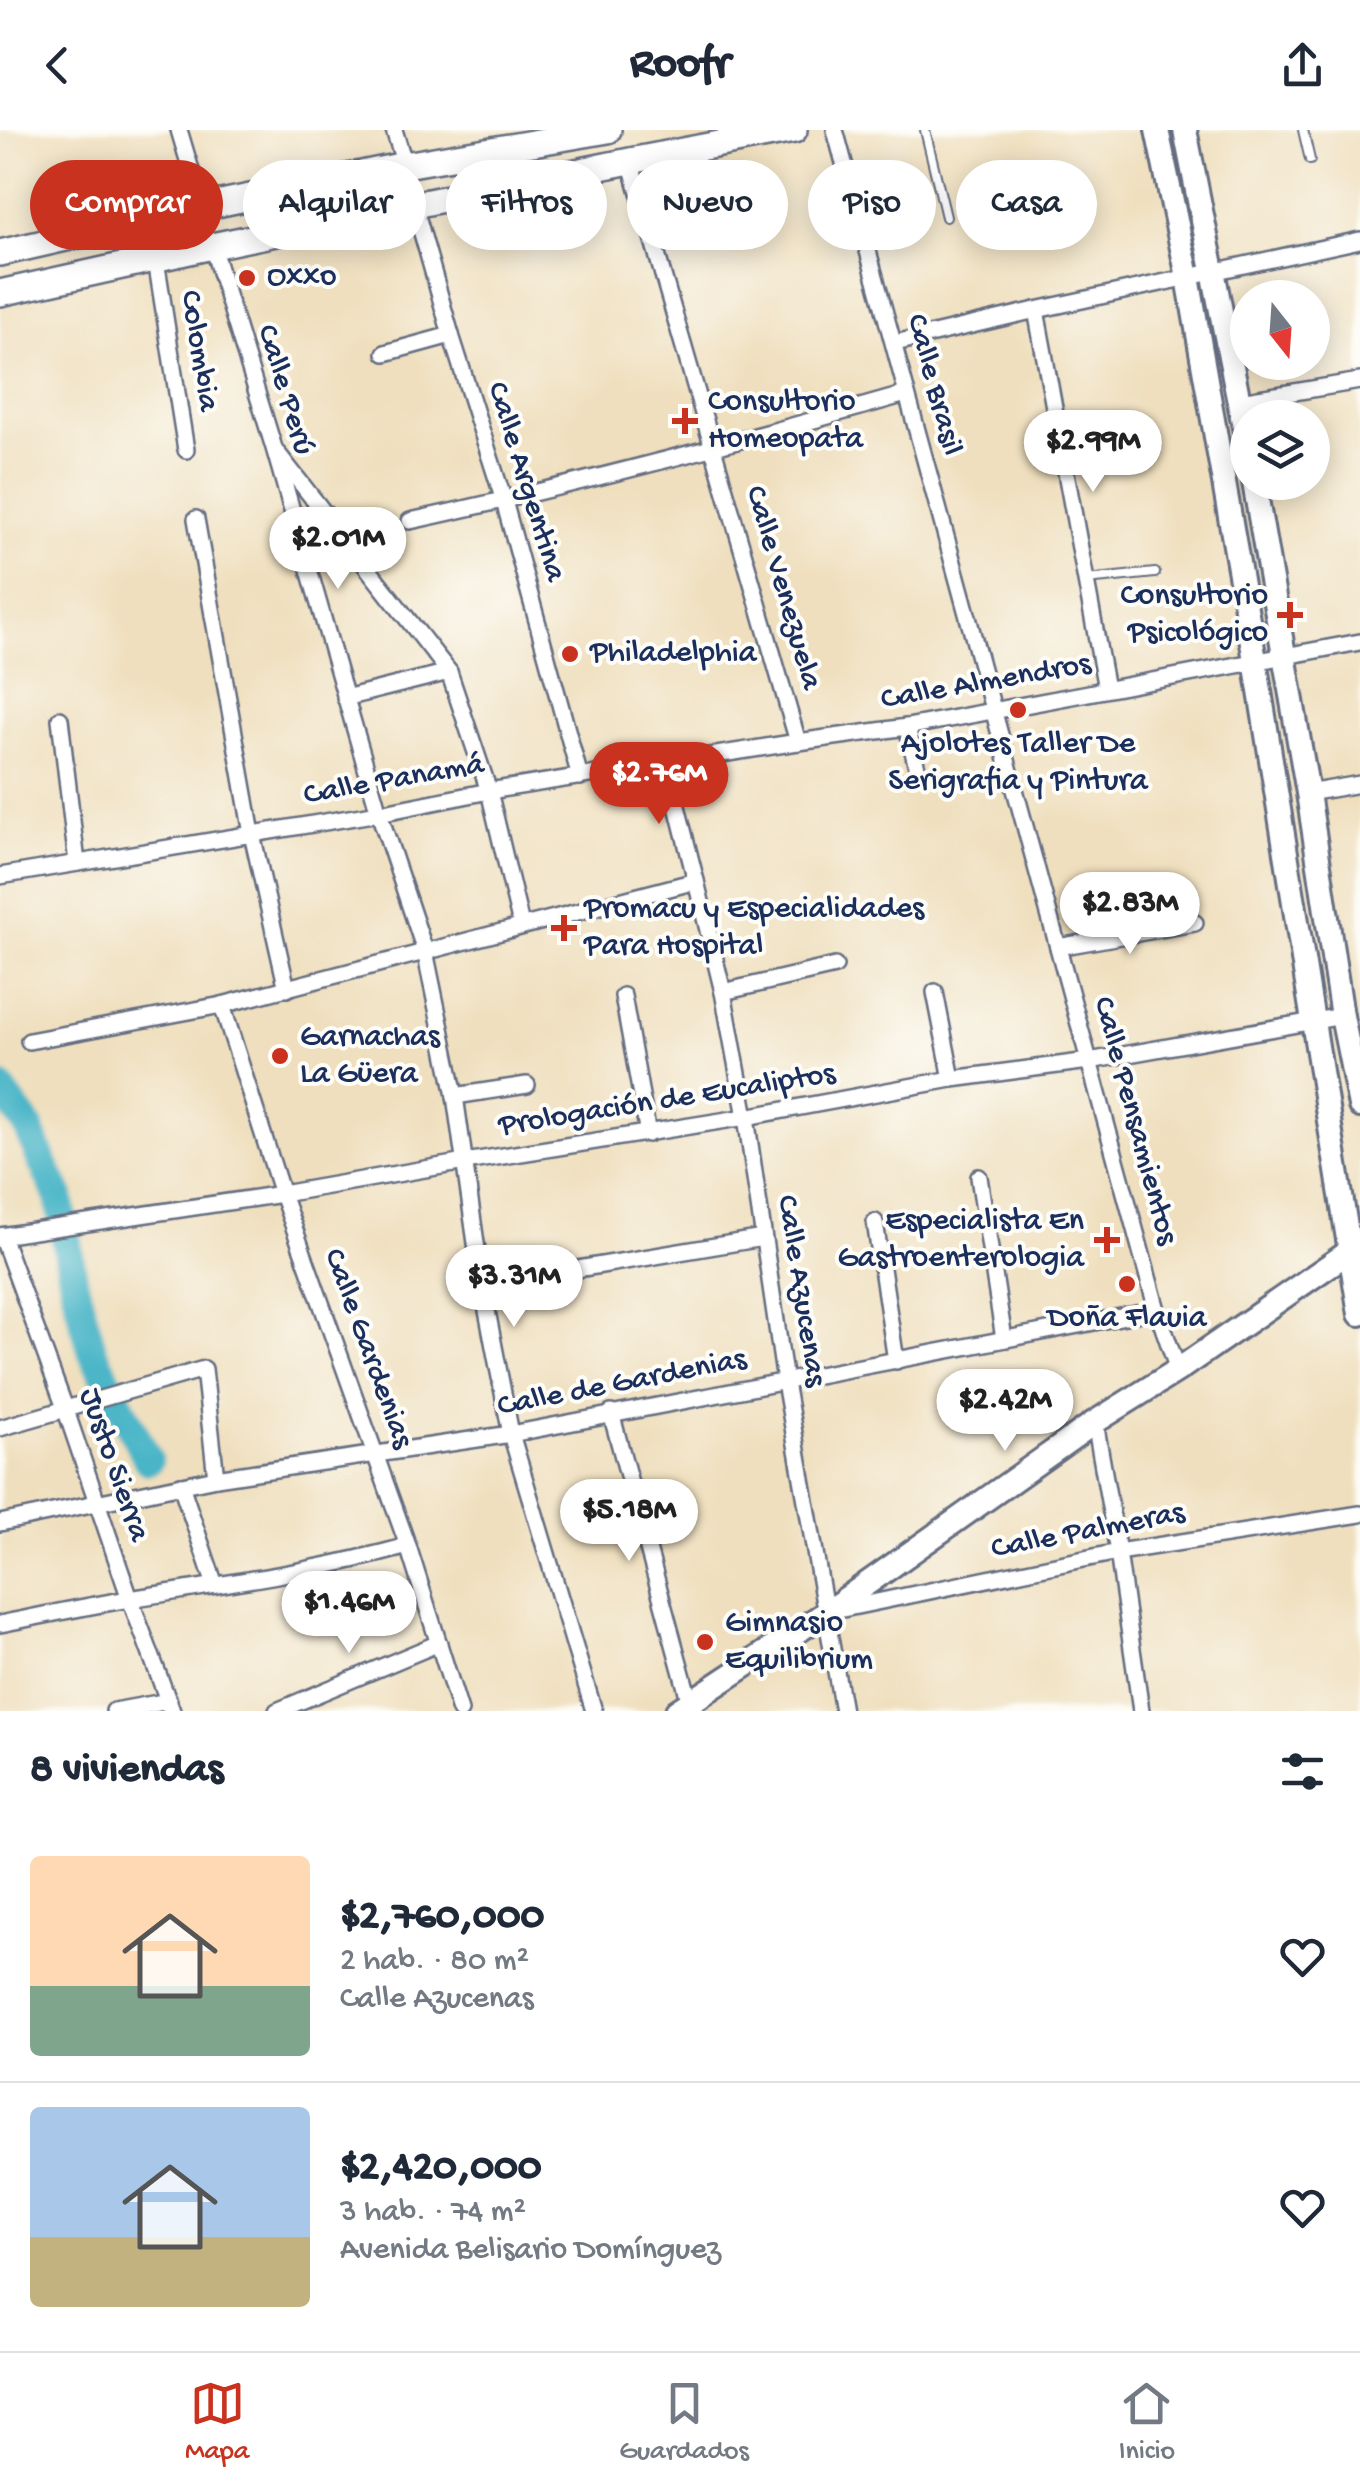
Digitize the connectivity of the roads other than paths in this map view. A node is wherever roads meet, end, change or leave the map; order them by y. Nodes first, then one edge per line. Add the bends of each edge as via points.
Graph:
1 (180, 130) edge
2 (394, 130) edge
3 (608, 130) edge
4 (794, 130) edge
5 (836, 130) edge
6 (925, 130) edge
7 (1157, 130) edge
8 (1185, 130) edge
9 (1304, 130) edge
10 (189, 160) edge
11 (403, 160) edge
12 (635, 160) edge
13 (1310, 160) dead end
14 (426, 161) edge
15 (627, 162) edge
16 (426, 203) edge
17 (946, 217) dead end
18 (1360, 240) edge
19 (30, 246) edge
20 (426, 247) edge
21 (196, 250) edge
22 (213, 250) edge
23 (656, 250) edge
24 (0, 253) edge
25 (156, 260) junction
26 (1214, 272) junction
27 (1188, 277) junction
28 (0, 293) edge
29 (1036, 310) junction
30 (451, 336) junction
31 (895, 344) junction
32 (384, 353) dead end
33 (1360, 381) edge
34 (906, 394) junction
35 (1240, 400) edge
36 (1251, 400) edge
37 (274, 448) junction
38 (713, 449) junction
39 (186, 450) dead end
40 (1257, 500) edge
41 (504, 501) junction
42 (196, 519) dead end
43 (410, 521) dead end
44 (1155, 573) dead end
45 (1086, 580) junction
46 (1360, 642) edge
47 (1283, 656) junction
48 (1254, 660) junction
49 (450, 672) junction
50 (1106, 688) junction
51 (345, 698) junction
52 (993, 711) junction
53 (60, 720) dead end
54 (907, 726) junction
55 (798, 742) junction
56 (666, 763) junction
57 (918, 772) dead end
58 (580, 777) junction
59 (1360, 784) edge
60 (489, 791) junction
61 (1308, 793) junction
62 (379, 813) junction
63 (252, 834) junction
64 (77, 863) junction
65 (0, 876) edge
66 (696, 881) junction
67 (1195, 924) dead end
68 (522, 926) junction
69 (1058, 946) junction
70 (425, 951) junction
71 (835, 966) dead end
72 (287, 989) junction
73 (723, 992) junction
74 (935, 992) dead end
75 (623, 996) dead end
76 (222, 1006) junction
77 (1342, 1016) junction
78 (1312, 1023) junction
79 (29, 1041) dead end
80 (1089, 1061) junction
81 (952, 1079) junction
82 (526, 1085) dead end
83 (455, 1096) junction
84 (1360, 1103) edge
85 (746, 1117) junction
86 (648, 1134) junction
87 (465, 1162) junction
88 (979, 1177) dead end
89 (282, 1194) junction
90 (874, 1222) dead end
91 (1, 1236) edge
92 (764, 1238) junction
93 (1355, 1249) edge
94 (482, 1285) junction
95 (1156, 1310) junction
96 (1360, 1314) edge
97 (1004, 1339) junction
98 (896, 1360) junction
99 (1178, 1370) junction
100 (785, 1382) junction
101 (65, 1408) junction
102 (612, 1414) junction
103 (1095, 1422) junction
104 (0, 1428) edge
105 (510, 1434) junction
106 (376, 1454) junction
107 (216, 1478) junction
108 (181, 1485) junction
109 (96, 1502) junction
110 (1360, 1514) edge
111 (0, 1523) edge
112 (408, 1546) junction
113 (1118, 1552) junction
114 (216, 1586) junction
115 (130, 1599) junction
116 (827, 1612) junction
117 (0, 1624) edge
118 (439, 1644) junction
119 (171, 1706) edge
120 (683, 1707) edge
121 (114, 1711) edge
122 (277, 1711) edge
123 (460, 1711) edge
124 (594, 1711) edge
125 (844, 1711) edge
126 (1141, 1711) edge

1 - 10 street
2 - 11 street
3 - 14 main road
4 - 12 main road
5 - 31 street, Calle Brasil
6 - 17 lane
7 - 27 street
8 - 26 street
9 - 13 lane
15 - 16 main road
18 - 26 street
19 - 24 main road
20 - 30 street, Calle Argentina
21 - 25 main road
22 - 37 street, Calle Perú
23 - 38 street, Calle Venezuela
25 - 28 main road
25 - 39 street, Colombia
26 - 27 street
26 - 35 street
27 - 29 street
27 - 48 street
29 - 31 street
29 - 45 street
30 - 32 street
30 - 41 street, Calle Argentina
31 - 34 street, Calle Brasil
33 - 36 street
34 - 38 street
34 - 52 street, Calle Brasil
37 - 49 street
37 - 51 street, Calle Perú
38 - 41 street
38 - 55 street, Calle Venezuela
40 - 47 street
41 - 43 street
41 - 58 street, Calle Argentina
42 - 63 street
44 - 45 lane
45 - 50 street
46 - 47 street, Calle Almendros
47 - 48 street, Calle Almendros
47 - 61 street
48 - 50 street, Calle Almendros
48 - 78 street
49 - 51 street
49 - 60 street
50 - 52 street, Calle Almendros
51 - 62 street, Calle Perú
52 - 54 street, Calle Almendros
52 - 69 street, Calle Pensamientos
53 - 64 street
54 - 55 street, Calle Almendros
54 - 57 street
55 - 56 street, Calle Panamá
56 - 58 street, Calle Panamá
56 - 66 street, Calle Azucenas
58 - 60 street, Calle Panamá
59 - 61 street
60 - 62 street, Calle Panamá
60 - 68 street
61 - 77 street
62 - 63 street, Calle Panamá
62 - 70 street, Calle Perú
63 - 64 street, Calle Panamá
63 - 72 street
64 - 65 street, Calle Panamá
66 - 68 street
66 - 73 street, Calle Azucenas
67 - 69 street
68 - 70 street
69 - 80 street, Calle Pensamientos
70 - 72 street
70 - 83 street, Calle Perú
71 - 73 street
72 - 76 street
73 - 85 street, Calle Azucenas
74 - 81 street
75 - 86 street
76 - 79 street
76 - 89 street, Calle Gardenias
77 - 78 street, Prologación de Eucaliptos
77 - 84 street
78 - 80 street, Prologación de Eucaliptos
78 - 93 street
80 - 81 street, Prologación de Eucaliptos
80 - 95 street, Calle Pensamientos
81 - 85 street, Prologación de Eucaliptos
82 - 83 street
83 - 87 street, Calle Perú
85 - 86 street, Prologación de Eucaliptos
85 - 92 street, Calle Azucenas
86 - 87 street, Prologación de Eucaliptos
87 - 89 street, Prologación de Eucaliptos
87 - 94 street, Calle Perú
88 - 97 street
89 - 91 street, Prologación de Eucaliptos
89 - 106 street, Calle Gardenias
90 - 98 street
91 - 101 street, Justo Sierra
92 - 94 street
92 - 100 street, Calle Azucenas
93 - 96 street
93 - 99 street
94 - 105 street, Calle Perú
95 - 97 street, Calle de Gardenias
95 - 99 street, Calle Pensamientos
97 - 98 street, Calle de Gardenias
98 - 100 street, Calle de Gardenias
99 - 103 street
100 - 102 street, Calle de Gardenias
100 - 116 street, Calle Azucenas
101 - 104 street
101 - 107 street via 204,1369
101 - 109 street, Justo Sierra
102 - 105 street, Calle de Gardenias
102 - 120 street
103 - 113 street
103 - 116 street
105 - 106 street, Calle de Gardenias
105 - 124 street, Calle Perú
106 - 107 street, Calle de Gardenias
106 - 112 street, Calle Gardenias
107 - 108 street, Calle de Gardenias
108 - 109 street, Calle de Gardenias
108 - 114 street
109 - 111 street, Calle de Gardenias
109 - 115 street, Justo Sierra
110 - 113 street, Calle Palmeras
112 - 114 street
112 - 118 street, Calle Gardenias
113 - 116 street, Calle Palmeras
113 - 126 street
114 - 115 street
115 - 117 street
115 - 119 street, Justo Sierra
116 - 120 street
116 - 125 street, Calle Azucenas
118 - 122 street
118 - 123 street, Calle Gardenias
119 - 121 street

